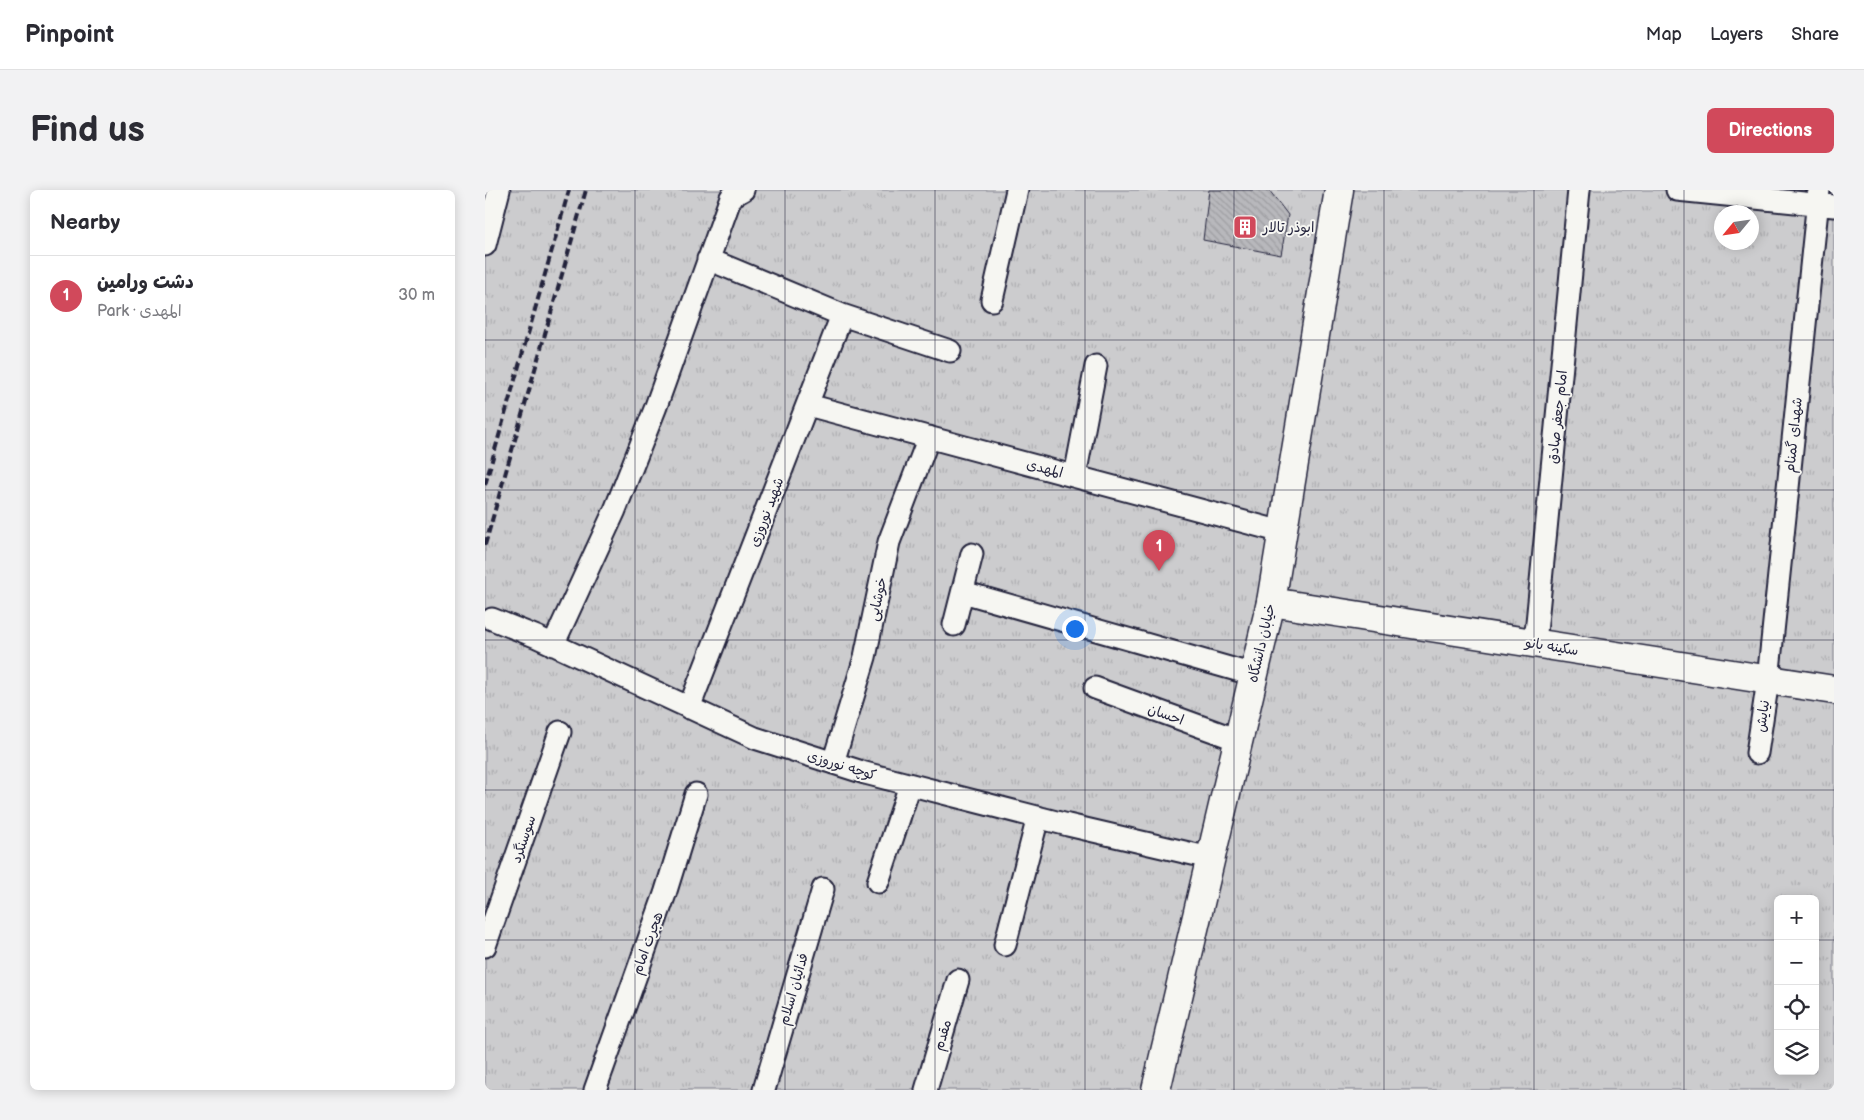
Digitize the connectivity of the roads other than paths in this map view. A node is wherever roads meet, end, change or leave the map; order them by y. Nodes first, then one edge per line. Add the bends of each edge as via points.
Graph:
1 (499, 190) edge
2 (743, 190) edge
3 (1017, 190) edge
4 (1339, 190) edge
5 (1579, 190) edge
6 (1677, 190) edge
7 (1823, 200) edge
8 (485, 245) edge
9 (708, 259) junction
10 (993, 300) dead end
11 (842, 315) junction
12 (950, 351) dead end
13 (1095, 366) dead end
14 (808, 405) junction
15 (929, 437) junction
16 (1075, 476) junction
17 (1282, 532) junction
18 (972, 554) dead end
19 (963, 592) junction
20 (1271, 602) junction
21 (492, 619) dead end
22 (954, 625) dead end
23 (1535, 643) junction
24 (553, 644) junction
25 (1254, 675) junction
26 (1768, 680) junction
27 (1095, 688) dead end
28 (1834, 690) edge
29 (689, 708) junction
30 (561, 732) dead end
31 (1238, 740) junction
32 (1757, 753) dead end
33 (833, 763) junction
34 (909, 785) junction
35 (696, 794) dead end
36 (1038, 817) junction
37 (1210, 858) junction
38 (878, 882) dead end
39 (823, 889) dead end
40 (1005, 945) dead end
41 (485, 946) edge
42 (958, 980) dead end
43 (595, 1090) edge
44 (764, 1090) edge
45 (925, 1090) edge
46 (1156, 1090) edge

1 - 8 street
2 - 9 street via 731,197
3 - 10 street
4 - 17 main road, خیابان دانشگاه
5 - 23 street, امام جعفر صادق
6 - 7 street
7 - 26 street, شهدای گمنام
9 - 11 street
9 - 24 street via 615,510
11 - 12 street
11 - 14 street, شهید نوروزی
13 - 16 street
14 - 15 street, المهدی
14 - 29 street, شهید نوروزی
15 - 16 street, المهدی
15 - 33 street, خوشایی via 889,542 865,657
16 - 17 street, المهدی
17 - 20 main road, خیابان دانشگاه
18 - 19 street
19 - 22 street
19 - 25 street
20 - 23 main road, سکینه بانو
20 - 25 main road, خیابان دانشگاه
21 - 24 street, کوچه نوروزی
23 - 26 main road, سکینه بانو
24 - 29 street, کوچه نوروزی
25 - 31 main road, خیابان دانشگاه
26 - 28 main road, سکینه بانو
26 - 32 street, نیایش
27 - 31 street, احسان
29 - 33 street, کوچه نوروزی via 755,738
30 - 41 street, سوسنگرد
31 - 37 main road, خیابان دانشگاه
33 - 34 street, کوچه نوروزی
34 - 36 street, کوچه نوروزی
34 - 38 street
35 - 43 street, هجرت امام via 665,894
36 - 37 street, کوچه نوروزی
36 - 40 street
37 - 46 main road, خیابان دانشگاه
39 - 44 street, فدائیان اسلام
42 - 45 street, مقدم

